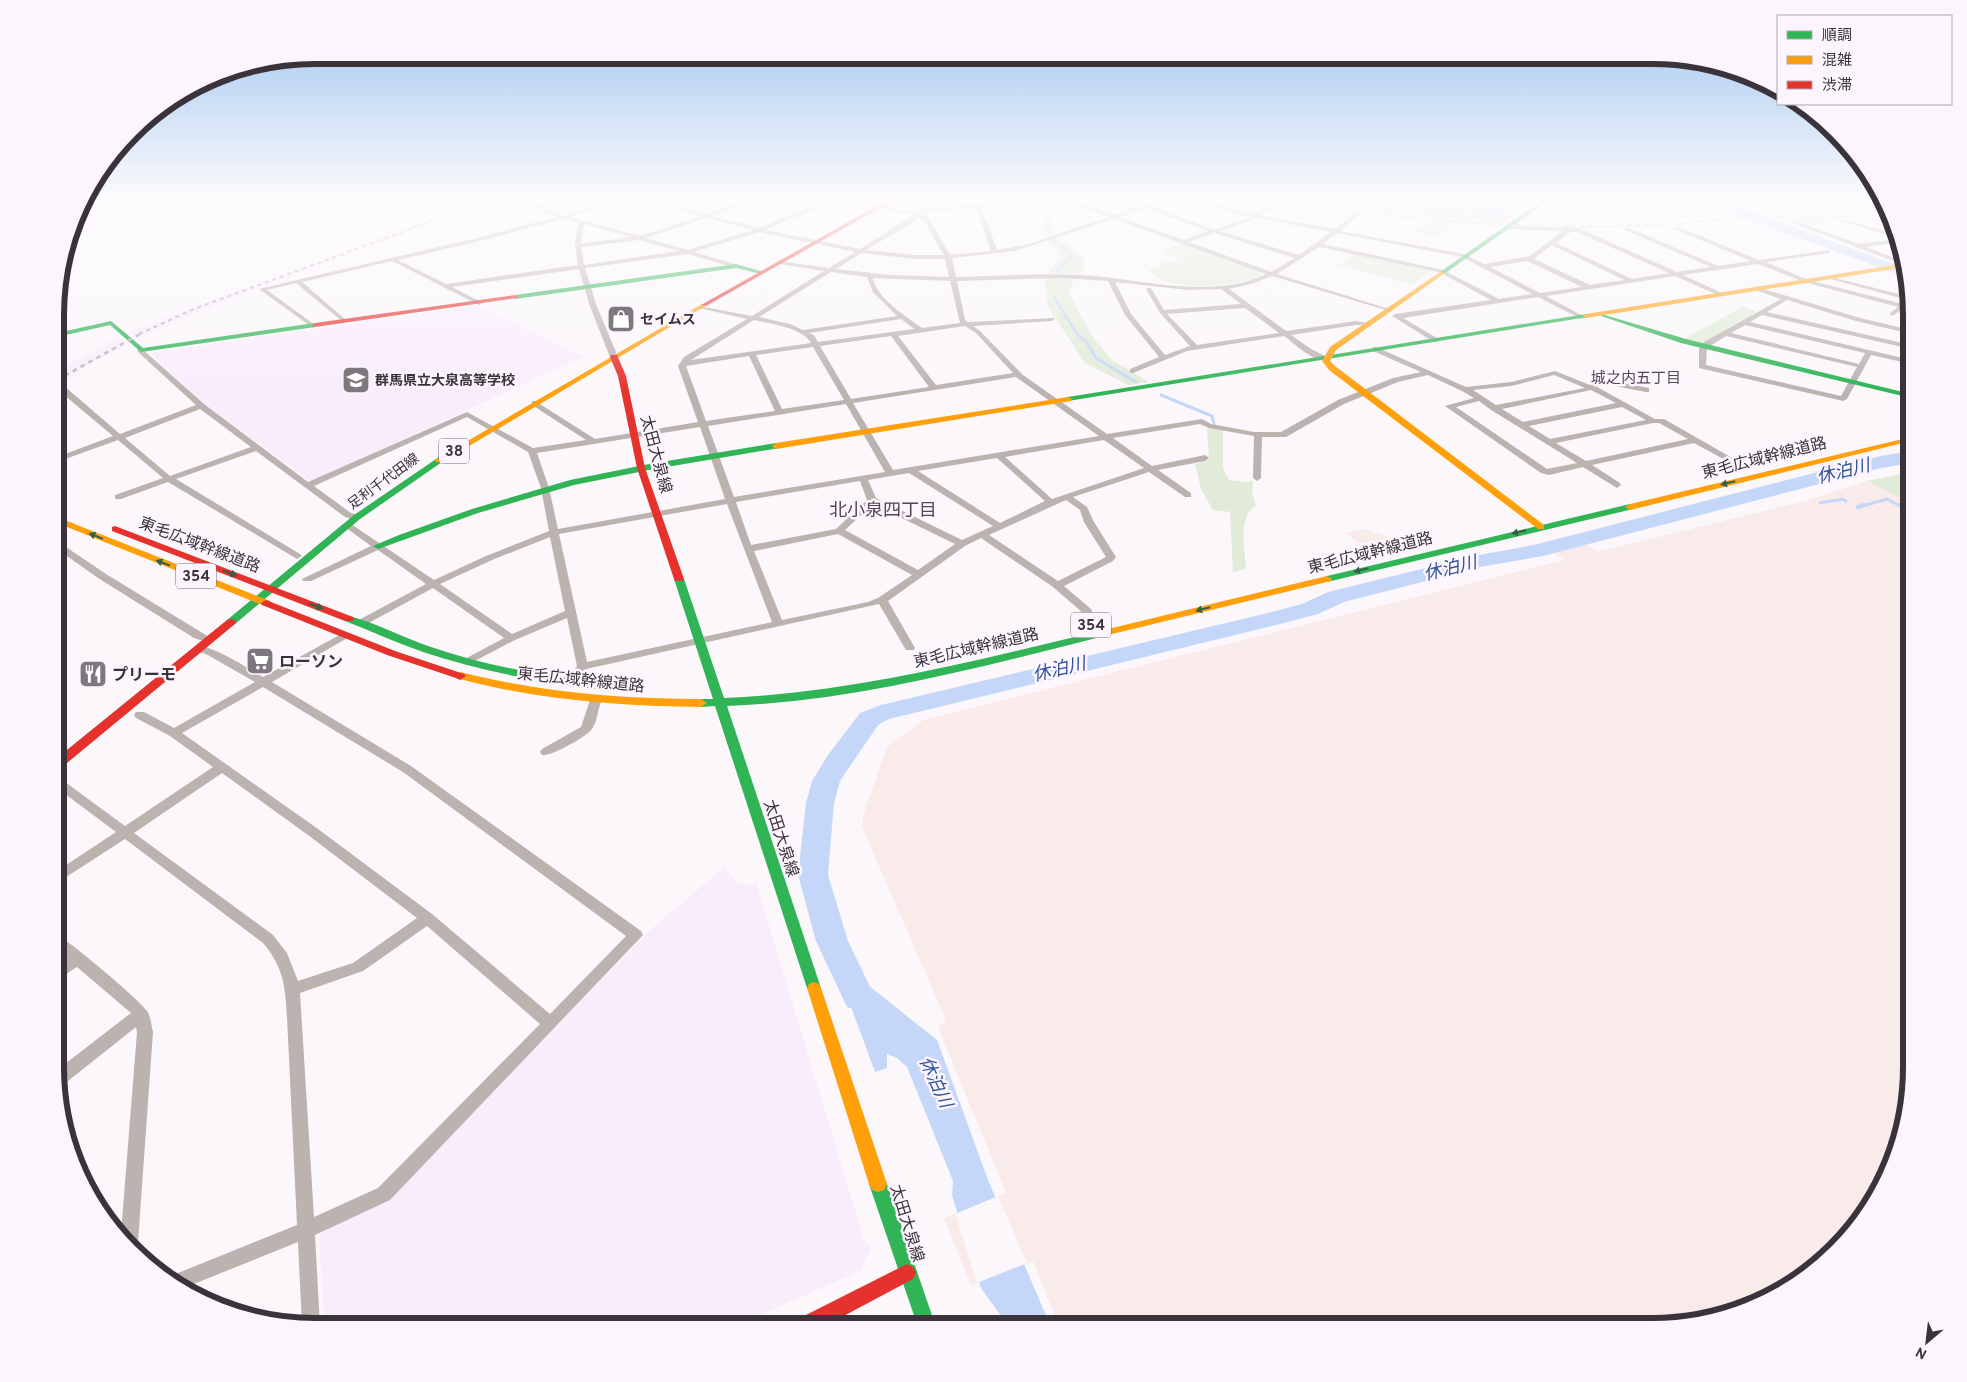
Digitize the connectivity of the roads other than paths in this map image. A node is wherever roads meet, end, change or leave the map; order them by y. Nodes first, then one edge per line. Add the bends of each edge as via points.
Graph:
1 (373, 263) edge
2 (401, 263) edge
3 (601, 263) edge
4 (727, 263) edge
5 (777, 263) edge
6 (788, 263) edge
7 (840, 263) edge
8 (949, 263) edge
9 (1242, 263) edge
10 (1289, 263) edge
11 (1406, 263) edge
12 (1453, 263) edge
13 (1479, 263) edge
14 (1500, 263) edge
15 (1539, 263) edge
16 (1595, 263) edge
17 (1652, 263) edge
18 (1706, 263) edge
19 (1743, 263) edge
20 (1764, 263) edge
21 (582, 266) junction
22 (736, 266) junction
23 (1484, 266) junction
24 (1898, 266) edge
25 (1716, 268) junction
26 (827, 271) junction
27 (1441, 271) junction
28 (761, 272) junction
29 (1271, 274) junction
30 (1675, 274) junction
31 (870, 276) junction
32 (1829, 277) junction
33 (952, 279) junction
34 (1110, 279) junction
35 (297, 281) junction
36 (1631, 281) junction
37 (1806, 281) junction
38 (444, 286) junction
39 (587, 287) junction
40 (1588, 287) junction
41 (1222, 288) junction
42 (1149, 289) dead end
43 (1757, 289) junction
44 (1539, 294) junction
45 (1720, 294) junction
46 (1903, 297) edge
47 (1787, 298) junction
48 (1498, 301) junction
49 (479, 303) junction
50 (1245, 306) junction
51 (1903, 306) edge
52 (702, 307) junction
53 (1903, 307) edge
54 (1162, 312) junction
55 (1389, 313) junction
56 (1762, 313) junction
57 (1599, 314) junction
58 (1892, 314) dead end
59 (901, 317) junction
60 (1581, 317) junction
61 (752, 318) junction
62 (1052, 319) dead end
63 (343, 320) dead end
64 (1744, 323) junction
65 (967, 324) junction
66 (1367, 324) junction
67 (313, 326) junction
68 (1903, 330) edge
69 (921, 331) junction
70 (804, 332) junction
71 (64, 333) edge
72 (1284, 334) junction
73 (1725, 334) junction
74 (894, 335) junction
75 (1434, 340) junction
76 (1903, 345) edge
77 (817, 346) junction
78 (1705, 346) junction
79 (1195, 347) junction
80 (1376, 349) junction
81 (141, 350) junction
82 (1869, 352) junction
83 (752, 355) junction
84 (614, 357) junction
85 (1163, 357) junction
86 (1325, 358) junction
87 (1903, 360) edge
88 (683, 363) junction
89 (1860, 366) junction
90 (1133, 371) dead end
91 (1428, 373) junction
92 (1017, 375) junction
93 (1852, 382) junction
94 (933, 387) junction
95 (1592, 388) junction
96 (1465, 389) junction
97 (64, 390) edge
98 (1646, 390) dead end
99 (1364, 392) junction
100 (1903, 394) edge
101 (1480, 399) junction
102 (848, 400) junction
103 (1054, 401) junction
104 (535, 403) junction
105 (1623, 404) junction
106 (200, 406) junction
107 (1494, 408) junction
108 (779, 411) junction
109 (1653, 421) junction
110 (702, 422) junction
111 (1521, 425) junction
112 (492, 428) junction
113 (867, 431) junction
114 (633, 433) junction
115 (1903, 433) edge
116 (1258, 434) junction
117 (119, 437) junction
118 (1103, 437) junction
119 (592, 440) junction
120 (1695, 440) junction
121 (1903, 441) edge
122 (1549, 442) junction
123 (257, 448) junction
124 (532, 450) junction
125 (998, 455) junction
126 (714, 456) junction
127 (64, 458) edge
128 (1205, 458) dead end
129 (1730, 459) dead end
130 (1584, 464) junction
131 (641, 468) junction
132 (1149, 469) junction
133 (910, 470) junction
134 (890, 473) junction
135 (863, 478) junction
136 (1257, 478) dead end
137 (168, 479) junction
138 (308, 485) junction
139 (1617, 485) dead end
140 (546, 488) junction
141 (1188, 495) dead end
142 (118, 497) dead end
143 (1067, 497) junction
144 (731, 500) junction
145 (872, 500) junction
146 (1052, 502) junction
147 (656, 513) junction
148 (1530, 520) junction
149 (353, 521) junction
150 (64, 523) edge
151 (107, 526) dead end
152 (999, 526) junction
153 (1541, 527) junction
154 (840, 531) junction
155 (555, 532) junction
156 (981, 534) junction
157 (962, 544) junction
158 (378, 546) junction
159 (64, 549) edge
160 (748, 549) junction
161 (297, 556) dead end
162 (918, 574) junction
163 (307, 580) dead end
164 (433, 584) junction
165 (1057, 585) junction
166 (270, 588) junction
167 (257, 600) junction
168 (882, 600) junction
169 (1087, 611) dead end
170 (570, 613) junction
171 (361, 623) junction
172 (778, 623) junction
173 (345, 635) junction
174 (511, 638) junction
175 (700, 640) junction
176 (204, 644) junction
177 (910, 648) dead end
178 (467, 662) junction
179 (582, 666) junction
180 (262, 681) junction
181 (572, 683) junction
182 (641, 689) dead end
183 (687, 691) dead end
184 (718, 691) junction
185 (596, 700) junction
186 (722, 703) junction
187 (140, 715) dead end
188 (174, 734) junction
189 (546, 752) dead end
190 (64, 759) edge
191 (221, 768) junction
192 (64, 787) edge
193 (127, 833) junction
194 (64, 874) edge
195 (427, 918) junction
196 (64, 947) edge
197 (78, 958) junction
198 (64, 969) edge
199 (293, 989) junction
200 (141, 1014) junction
201 (550, 1023) junction
202 (64, 1074) edge
203 (308, 1229) junction
204 (130, 1238) edge
205 (907, 1273) junction
206 (181, 1280) edge
207 (311, 1318) edge
208 (820, 1318) edge
209 (924, 1318) edge

1 - 35 street
2 - 38 street
3 - 21 street
4 - 22 street
5 - 28 main road, 足利千代田線 / 38
6 - 26 street
7 - 26 street
8 - 33 street
9 - 29 street
10 - 29 street
11 - 27 street
12 - 27 main road
13 - 23 street
14 - 23 street
15 - 40 street
16 - 36 street
17 - 30 street
18 - 25 street
19 - 25 street
20 - 37 street
21 - 38 street
21 - 39 street
22 - 28 main road
22 - 39 main road
23 - 44 street
24 - 32 main road
25 - 30 street
26 - 31 street
26 - 61 street
27 - 48 street
27 - 55 main road
28 - 52 main road, 足利千代田線 / 38
29 - 41 street via 1249,283
29 - 55 street
30 - 36 street
30 - 45 street
31 - 33 street
31 - 59 street via 886,304
32 - 37 main road
32 - 46 street
33 - 34 street via 1063,276
33 - 65 street via 960,317
34 - 41 street
34 - 85 street via 1128,315
35 - 63 street
35 - 67 street via 262,289
36 - 40 street
37 - 43 main road
37 - 51 street
38 - 49 street
39 - 49 main road
39 - 84 street
40 - 44 street
41 - 50 street
42 - 54 street
43 - 45 main road
43 - 47 street
44 - 48 street
44 - 60 street
45 - 57 main road
47 - 56 street
47 - 68 street
48 - 55 street
49 - 67 main road
50 - 54 street
50 - 72 street
52 - 61 street
52 - 84 main road, 足利千代田線 / 38
53 - 58 street
54 - 79 street
55 - 66 main road
55 - 75 street
56 - 64 street
56 - 76 street
57 - 60 main road
57 - 78 main road
59 - 69 street
59 - 70 street
60 - 75 main road
61 - 70 street via 788,325
61 - 88 street
62 - 65 street
64 - 73 street
64 - 82 street
65 - 69 street
65 - 92 street
66 - 72 street
66 - 86 main road
67 - 81 main road
69 - 74 street
70 - 77 street
71 - 81 main road via 110,323
72 - 79 street
72 - 86 street via 1311,353
73 - 78 street
73 - 89 street
74 - 77 street
74 - 94 street
75 - 80 main road
77 - 83 street
77 - 102 street
78 - 93 main road
78 - 93 street via 1704,367 1840,398 1845,398
79 - 85 street
80 - 86 main road
80 - 91 street
81 - 106 street
82 - 87 street
82 - 89 street
83 - 88 street
83 - 108 street
84 - 104 main road, 足利千代田線 / 38
84 - 114 main road, 太田大泉線 via 622,376
85 - 90 street
86 - 99 main road via 1332,368
86 - 103 main road
88 - 110 street
89 - 93 street
91 - 96 street
91 - 99 street
92 - 94 street
92 - 103 street
93 - 100 main road
94 - 102 street
95 - 96 street via 1555,373 1511,384
95 - 98 street via 1605,381
95 - 105 street
95 - 107 street
96 - 101 street
97 - 117 street
99 - 116 street via 1285,434
99 - 148 main road
101 - 107 street
101 - 130 street via 1449,406 1544,471
102 - 108 street
102 - 113 street
103 - 113 main road
103 - 118 street
104 - 112 main road, 足利千代田線 / 38
104 - 119 street
105 - 109 street
105 - 111 street
106 - 117 street
106 - 123 street
107 - 111 street
108 - 110 street
109 - 120 street via 1661,421
109 - 122 street
110 - 114 street
110 - 126 street
111 - 122 street
112 - 124 street
112 - 138 street via 467,414 460,416
112 - 149 main road, 足利千代田線 / 38 via 406,480
113 - 126 main road
113 - 134 street
114 - 119 street
114 - 131 main road, 太田大泉線
115 - 148 main road, 東毛広域幹線道路 / 354
116 - 118 street via 1209,426 1202,421
116 - 136 street
117 - 127 street
117 - 137 street
118 - 125 street
118 - 132 street
119 - 124 street
120 - 129 street
120 - 130 street
121 -> 153 main road, 東毛広域幹線道路 / 354
122 - 130 street
123 - 137 street
123 - 138 street
124 - 140 street
125 - 133 street
125 - 146 street
126 - 131 main road
126 - 144 street
128 - 132 street
130 - 139 street
131 - 140 main road
131 - 147 main road, 太田大泉線
132 - 141 street
132 - 143 street
133 - 134 street
133 - 152 street
134 - 135 street
135 - 144 street
135 - 145 street
137 - 142 street
137 - 161 street
138 - 149 street
140 - 155 street
140 - 158 main road via 461,513
143 - 146 street
143 - 165 street via 1084,509 1110,559
144 - 147 street
144 - 160 street
145 - 154 street
145 - 157 street
146 - 152 street
147 - 155 street
147 - 175 main road, 太田大泉線
148 - 153 main road
148 - 184 main road, 東毛広域幹線道路 / 354 via 896,670 788,686
149 - 158 street
149 - 166 main road, 足利千代田線 / 38
167 -> 150 main road, 東毛広域幹線道路 / 354
151 -> 166 main road, 東毛広域幹線道路 / 354
152 - 156 street
153 -> 186 main road, 東毛広域幹線道路 / 354 via 928,676 847,691
154 - 160 street
154 - 162 street
155 - 164 street
155 - 170 street
156 - 157 street
156 - 165 street
157 - 162 street
158 - 163 street
158 - 164 street
159 - 176 street via 198,636
160 - 172 street
162 - 168 street
164 - 171 street
164 - 174 street
165 - 169 street
166 - 167 main road, 足利千代田線 / 38
166 -> 171 main road, 東毛広域幹線道路 / 354
167 - 173 main road, 東毛広域幹線道路 / 354
167 - 176 main road, 足利千代田線 / 38
168 - 172 street
168 - 177 street
170 - 174 street
170 - 179 street
171 - 178 main road, 東毛広域幹線道路 / 354
172 - 175 street
173 - 180 street
173 - 185 main road, 東毛広域幹線道路 / 354 via 456,676 515,689
174 - 178 street
175 - 179 street
175 - 184 main road, 太田大泉線
176 - 180 street via 210,652
176 - 190 main road, 足利千代田線 / 38
178 - 181 main road, 東毛広域幹線道路 / 354
179 - 181 street
180 - 188 street
180 - 201 street via 407,769 636,935
181 - 182 main road, 東毛広域幹線道路 / 354
183 - 184 main road, 東毛広域幹線道路 / 354
184 - 186 main road, 太田大泉線
185 - 186 main road, 東毛広域幹線道路 / 354
185 - 189 street via 589,726
186 - 205 main road, 太田大泉線
187 - 188 street
188 - 191 street
191 - 193 street
191 - 195 street
192 - 193 street
193 - 194 street
193 - 199 street via 268,939 283,956
195 - 199 street via 358,967
195 - 201 street
196 - 197 street
197 - 198 street
197 - 200 street
199 - 203 street
200 - 202 street
200 - 204 street via 145,1032
201 - 203 street via 384,1194
203 - 206 street
203 - 207 street
205 - 208 main road
205 - 209 main road, 太田大泉線

